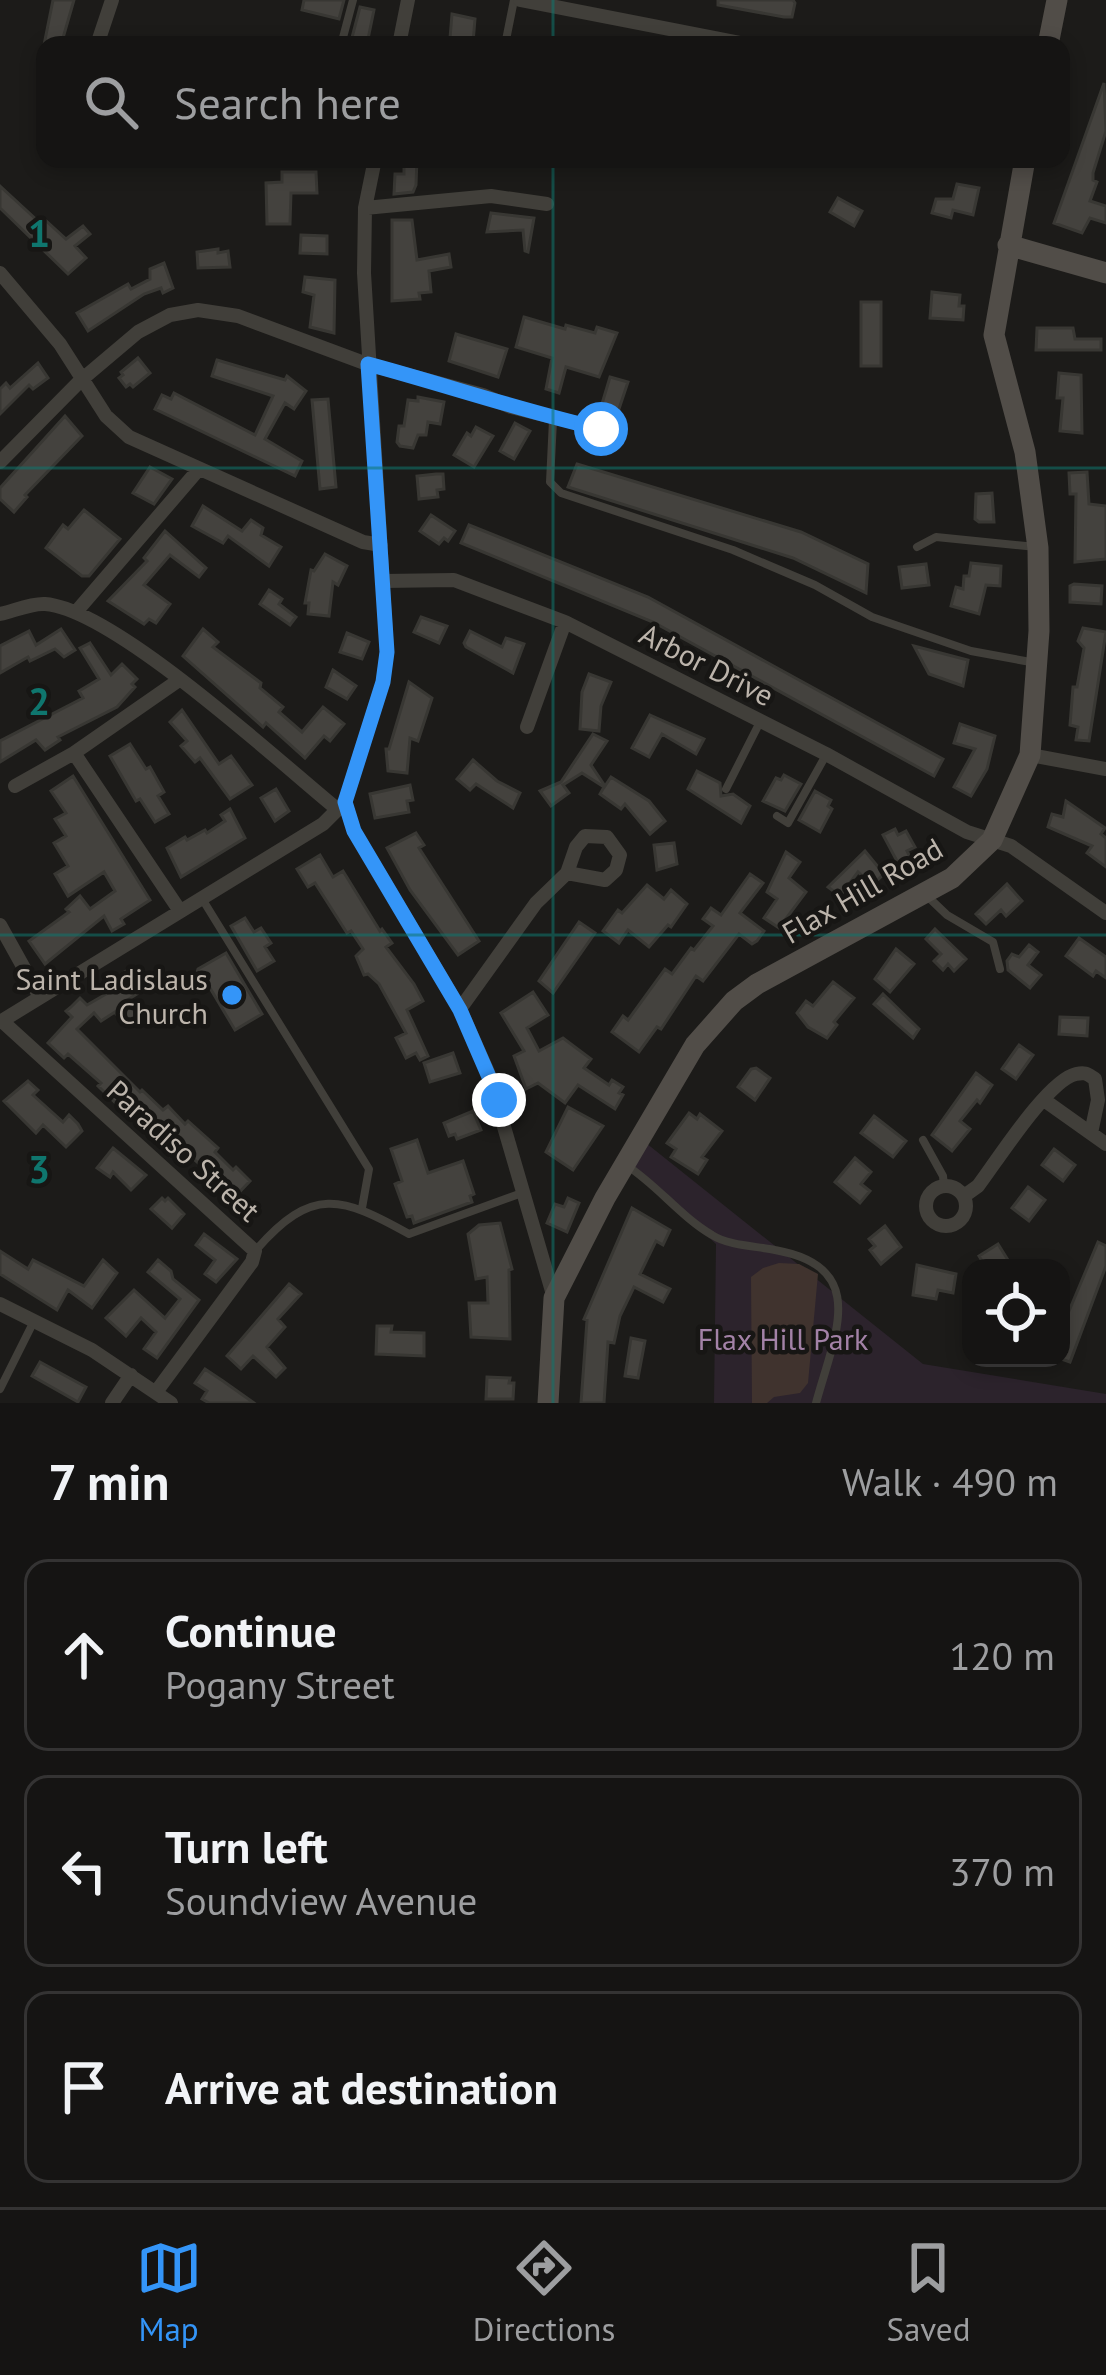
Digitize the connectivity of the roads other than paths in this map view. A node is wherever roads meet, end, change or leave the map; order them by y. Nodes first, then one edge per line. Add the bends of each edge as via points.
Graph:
1 (112, 0) edge
2 (353, 0) edge
3 (408, 0) edge
4 (517, 0) edge
5 (1057, 0) edge
6 (100, 36) edge
7 (343, 36) edge
8 (401, 36) edge
9 (507, 36) edge
10 (704, 36) edge
11 (1050, 36) edge
12 (373, 168) edge
13 (1023, 168) edge
14 (547, 204) dead end
15 (365, 208) junction
16 (1008, 245) junction
17 (0, 273) edge
18 (1106, 274) edge
19 (368, 364) junction
20 (80, 381) junction
21 (554, 418) junction
22 (601, 429) dead end
23 (0, 462) edge
24 (199, 469) junction
25 (381, 545) junction
26 (917, 547) dead end
27 (1038, 548) junction
28 (384, 581) junction
29 (76, 612) junction
30 (0, 614) edge
31 (565, 622) junction
32 (1038, 664) junction
33 (179, 680) junction
34 (761, 721) junction
35 (527, 728) dead end
36 (74, 753) junction
37 (826, 754) junction
38 (1030, 755) junction
39 (1106, 769) edge
40 (15, 786) dead end
41 (726, 789) dead end
42 (341, 806) junction
43 (777, 816) dead end
44 (992, 840) junction
45 (567, 873) dead end
46 (925, 894) junction
47 (201, 897) junction
48 (180, 910) junction
49 (1106, 913) edge
50 (0, 925) edge
51 (1000, 969) dead end
52 (40, 997) junction
53 (460, 1010) junction
54 (1, 1022) edge
55 (1044, 1100) junction
56 (1091, 1133) junction
57 (923, 1140) dead end
58 (1106, 1144) edge
59 (625, 1164) junction
60 (944, 1186) junction
61 (524, 1192) junction
62 (964, 1196) junction
63 (362, 1208) junction
64 (255, 1251) junction
65 (554, 1298) junction
66 (0, 1304) edge
67 (34, 1319) junction
68 (131, 1375) junction
69 (0, 1389) edge
70 (156, 1392) junction
71 (112, 1403) edge
72 (171, 1403) edge
73 (548, 1403) edge
74 (816, 1403) edge

1 - 6 street
2 - 7 lane
3 - 8 street
4 - 9 lane
4 - 10 street
5 - 11 main road
12 - 15 street
13 - 16 main road, Flax Hill Road
14 - 15 street via 490,196
15 - 19 street
16 - 18 main road
16 - 27 main road, Flax Hill Road via 994,334 1025,452
17 - 20 street
19 - 20 street via 238,316 198,310 139,332
19 - 21 street
19 - 25 street
20 - 23 street
20 - 24 street via 129,437
21 - 22 street
21 - 32 lane via 550,482 561,494 733,550 872,616 971,651
24 - 25 street
24 - 29 street
25 - 28 street
26 - 27 lane via 936,538
27 - 32 main road, Flax Hill Road
28 - 31 street, Arbor Drive via 454,580
28 - 42 street via 383,682
29 - 30 street via 42,604
29 - 33 street
31 - 34 street, Arbor Drive
31 - 35 street
32 - 38 main road, Flax Hill Road
33 - 36 street
33 - 42 street
34 - 37 street, Arbor Drive
34 - 41 lane
36 - 40 street
36 - 48 street
37 - 43 lane via 793,825
37 - 44 street, Arbor Drive
38 - 39 street
38 - 44 main road, Flax Hill Road
42 - 47 street
42 - 53 street
44 - 46 main road, Flax Hill Road
44 - 49 street, Arbor Drive
45 - 53 street
46 - 51 lane via 993,942
46 - 59 main road, Flax Hill Road via 734,1001 695,1046
47 - 48 street
47 - 63 lane via 369,1169
48 - 52 street
50 - 52 street
52 - 54 street
53 - 61 street via 499,1100
54 - 64 street, Paradiso Street
55 - 56 street
55 - 56 street via 1073,1074 1095,1079
55 - 62 street
56 - 58 street
57 - 60 lane
59 - 65 main road, Flax Hill Road
59 - 74 lane via 714,1237 802,1255 829,1274 838,1319
60 - 62 street
60 - 62 street via 926,1206 940,1226 960,1222
61 - 63 lane via 409,1234
61 - 65 street
63 - 64 lane via 319,1202
64 - 70 street, Paradiso Street
65 - 73 main road, Flax Hill Road
66 - 67 street
67 - 68 street
67 - 69 lane
68 - 70 street
68 - 71 street
70 - 72 street

